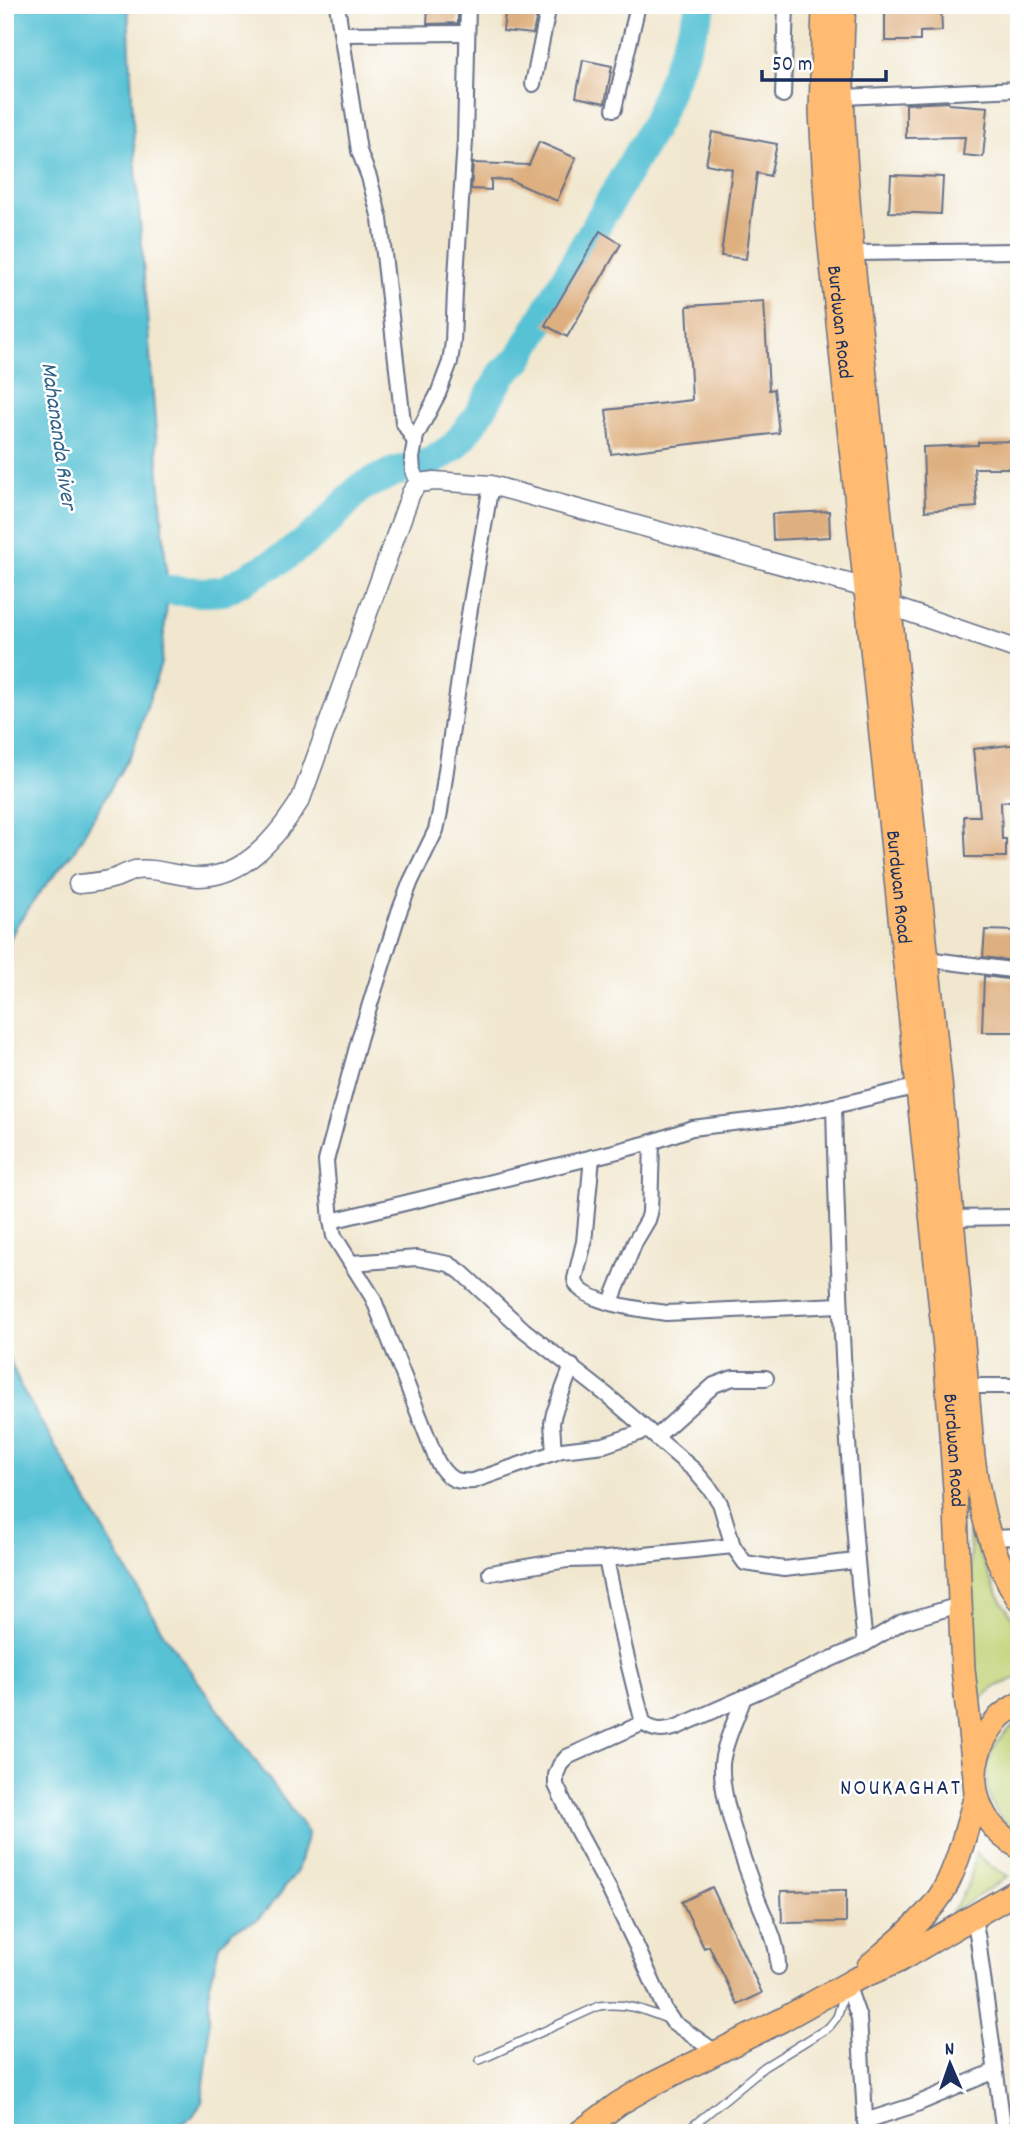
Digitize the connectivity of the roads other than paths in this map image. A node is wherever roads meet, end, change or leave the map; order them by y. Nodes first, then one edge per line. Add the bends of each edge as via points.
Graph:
1 (337, 5) edge
2 (468, 5) edge
3 (549, 5) edge
4 (638, 5) edge
5 (786, 5) edge
6 (824, 5) edge
7 (844, 5) edge
8 (467, 33) junction
9 (342, 34) junction
10 (533, 84) dead end
11 (1019, 89) edge
12 (783, 95) dead end
13 (843, 97) junction
14 (614, 109) dead end
15 (1019, 251) edge
16 (852, 253) junction
17 (415, 442) junction
18 (414, 470) junction
19 (864, 470) junction
20 (491, 485) junction
21 (866, 588) junction
22 (888, 605) junction
23 (1019, 650) edge
24 (78, 884) dead end
25 (926, 959) junction
26 (1019, 971) edge
27 (919, 1086) junction
28 (834, 1107) junction
29 (652, 1142) junction
30 (593, 1157) junction
31 (1019, 1217) edge
32 (952, 1218) junction
33 (331, 1221) junction
34 (352, 1263) junction
35 (611, 1302) junction
36 (840, 1305) junction
37 (572, 1366) junction
38 (765, 1378) dead end
39 (968, 1386) junction
40 (1019, 1387) edge
41 (652, 1433) junction
42 (962, 1448) junction
43 (554, 1453) junction
44 (1019, 1537) edge
45 (989, 1538) junction
46 (733, 1546) junction
47 (606, 1559) junction
48 (856, 1561) junction
49 (490, 1573) dead end
50 (1019, 1600) edge
51 (959, 1605) junction
52 (864, 1644) junction
53 (744, 1697) junction
54 (1019, 1704) edge
55 (643, 1723) junction
56 (974, 1769) junction
57 (976, 1795) junction
58 (1019, 1847) edge
59 (1019, 1890) edge
60 (974, 1917) junction
61 (778, 1967) dead end
62 (850, 1982) junction
63 (673, 2022) junction
64 (717, 2053) junction
65 (480, 2060) dead end
66 (995, 2071) junction
67 (865, 2127) edge
68 (579, 2133) edge
69 (684, 2133) edge
70 (1004, 2133) edge

1 - 9 street
2 - 8 street
3 - 10 street
4 - 14 street
5 - 12 street
6 - 19 main road, Burdwan Road via 821,112 827,217
7 - 13 main road, Burdwan Road
8 - 9 street
8 - 17 street via 453,342 450,362
9 - 17 street via 359,151 380,219 404,422
11 - 13 street
13 - 16 main road, Burdwan Road
15 - 16 street
16 - 19 main road, Burdwan Road
17 - 18 street
18 - 20 street via 433,481
18 - 24 street via 411,493 301,799 289,819 254,857 225,872 200,877 134,870
19 - 21 main road, Burdwan Road
19 - 22 main road, Burdwan Road
20 - 21 street
20 - 33 street via 440,812 398,912 326,1161
21 - 27 main road, Burdwan Road
22 - 23 street
22 - 25 main road, Burdwan Road
25 - 26 street
25 - 32 main road, Burdwan Road
27 - 28 street
27 - 42 main road, Burdwan Road via 945,1348
28 - 29 street via 703,1126
28 - 36 street
29 - 30 street
29 - 35 street via 650,1213
30 - 33 street
30 - 35 street via 575,1279 585,1295
31 - 32 street
32 - 39 main road, Burdwan Road
33 - 34 street via 334,1236
34 - 37 street via 417,1258 449,1264
34 - 43 street via 373,1298 444,1473 461,1482 473,1481
35 - 36 street via 666,1313
36 - 48 street
37 - 41 street
37 - 43 street via 554,1413
38 - 41 street via 733,1378 714,1385
39 - 40 street
39 - 42 main road, Burdwan Road
41 - 43 street
41 - 46 street via 711,1490
42 - 45 main road, Burdwan Road
42 - 51 main road, Burdwan Road
44 - 45 street
45 - 50 main road, Burdwan Road
46 - 47 street
46 - 48 street via 745,1563 772,1568
47 - 49 street via 567,1560
47 - 55 street
48 - 52 street
51 - 52 street via 902,1622
51 - 56 main road, Burdwan Road
52 - 53 street
53 - 55 street via 663,1731
53 - 61 street via 722,1762 723,1778 748,1871 774,1935
54 - 56 main road via 999,1717 981,1741
55 - 63 street via 567,1757 556,1784
56 - 57 main road, Burdwan Road
57 - 58 main road via 987,1819
57 - 62 main road via 944,1890 924,1916
59 - 60 main road
60 - 62 main road via 898,1961
60 - 66 street
62 - 64 main road
62 - 67 street via 859,2018
62 - 69 lane via 829,2027 764,2067
63 - 64 street
63 - 65 lane via 628,2005 599,2006
64 - 68 main road via 646,2087
66 - 67 street
66 - 70 street

